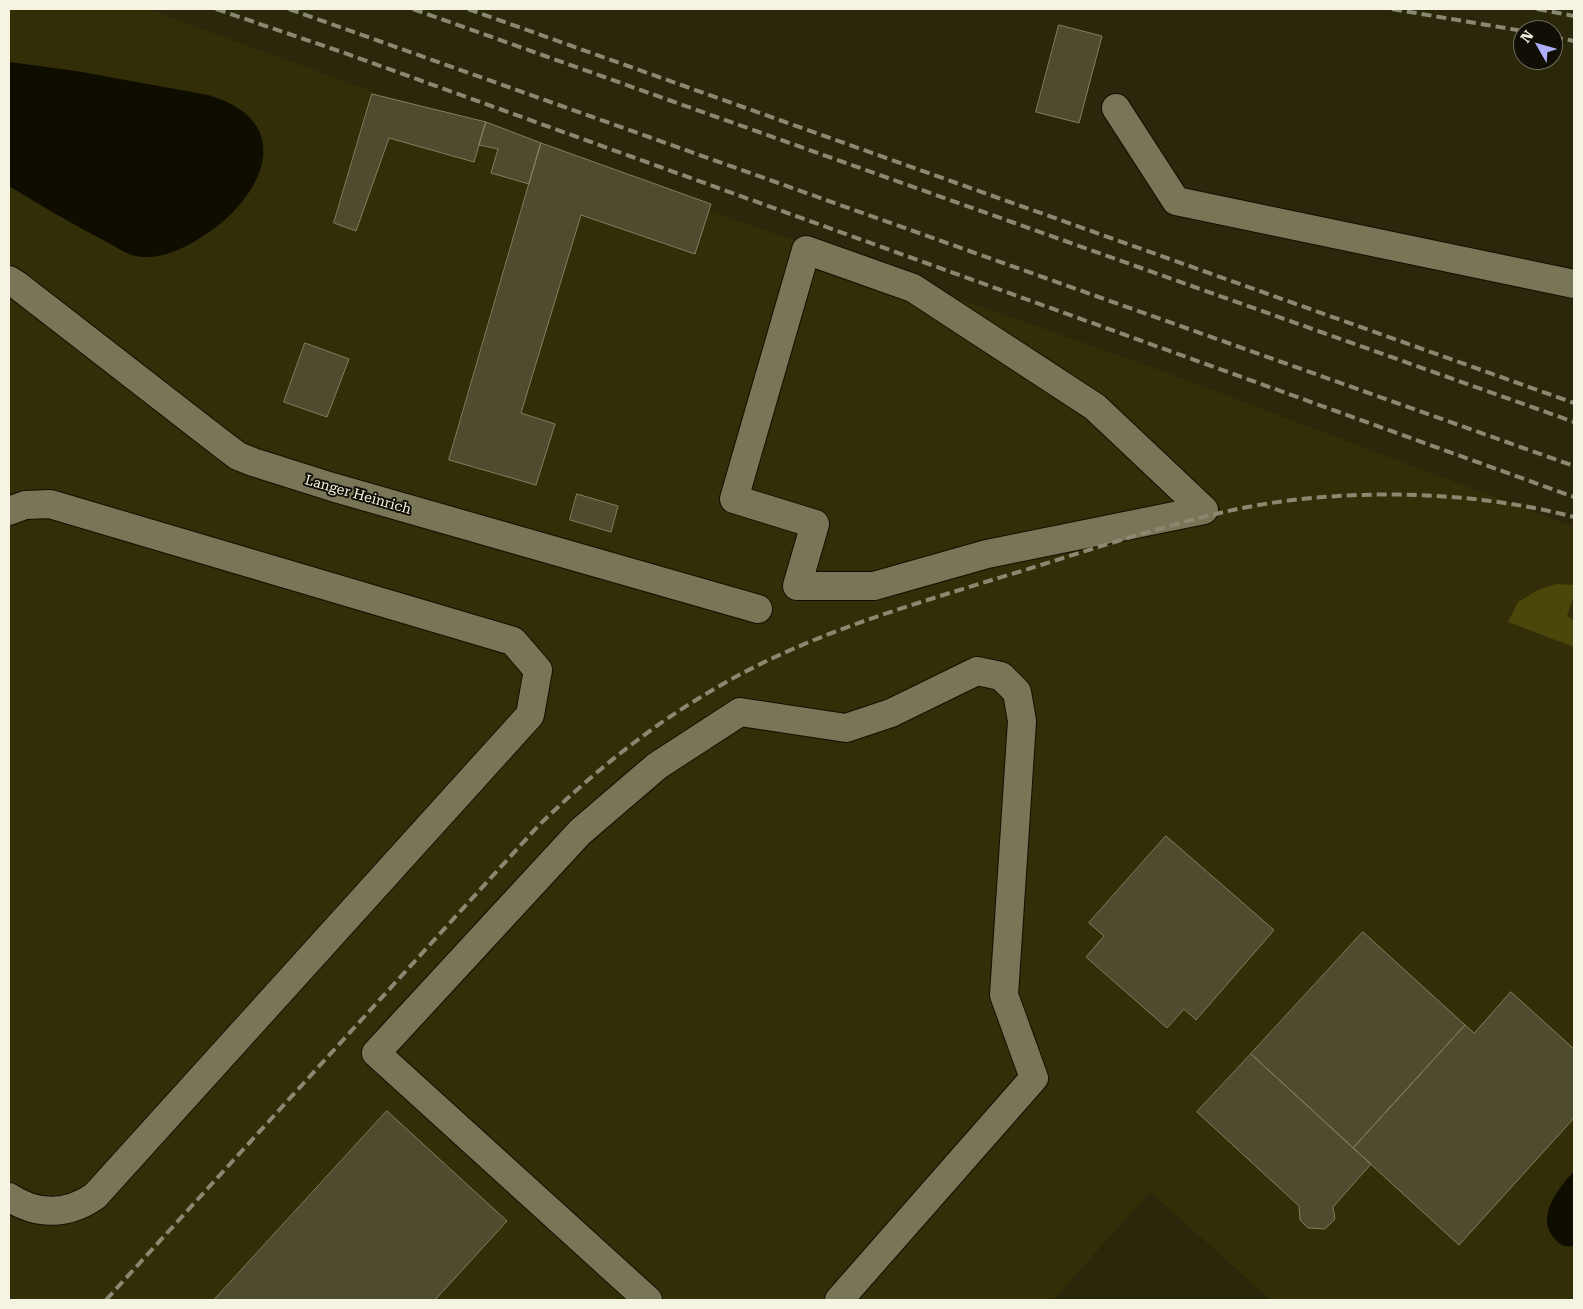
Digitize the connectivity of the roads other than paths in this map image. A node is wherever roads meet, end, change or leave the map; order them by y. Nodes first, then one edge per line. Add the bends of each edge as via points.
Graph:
1 (1116, 108) dead end
2 (9, 280) edge
3 (1574, 284) edge
4 (1204, 510) joint
5 (9, 511) edge
6 (758, 609) dead end
7 (9, 1198) edge
8 (648, 1300) edge
9 (839, 1300) edge

1 - 3 street via 1176,201
2 - 6 street, Langer Heinrich via 238,456 332,488
4 - 4 street via 987,554 874,586 797,586 815,524 734,499 806,250 913,288 1094,408
5 - 7 street via 25,505 50,504 513,641 538,670 530,715 96,1196 75,1208 51,1212 27,1208
8 - 9 street via 376,1053 580,832 657,766 740,712 846,728 891,712 977,671 1001,676 1017,692 1022,720 1004,995 1034,1078

